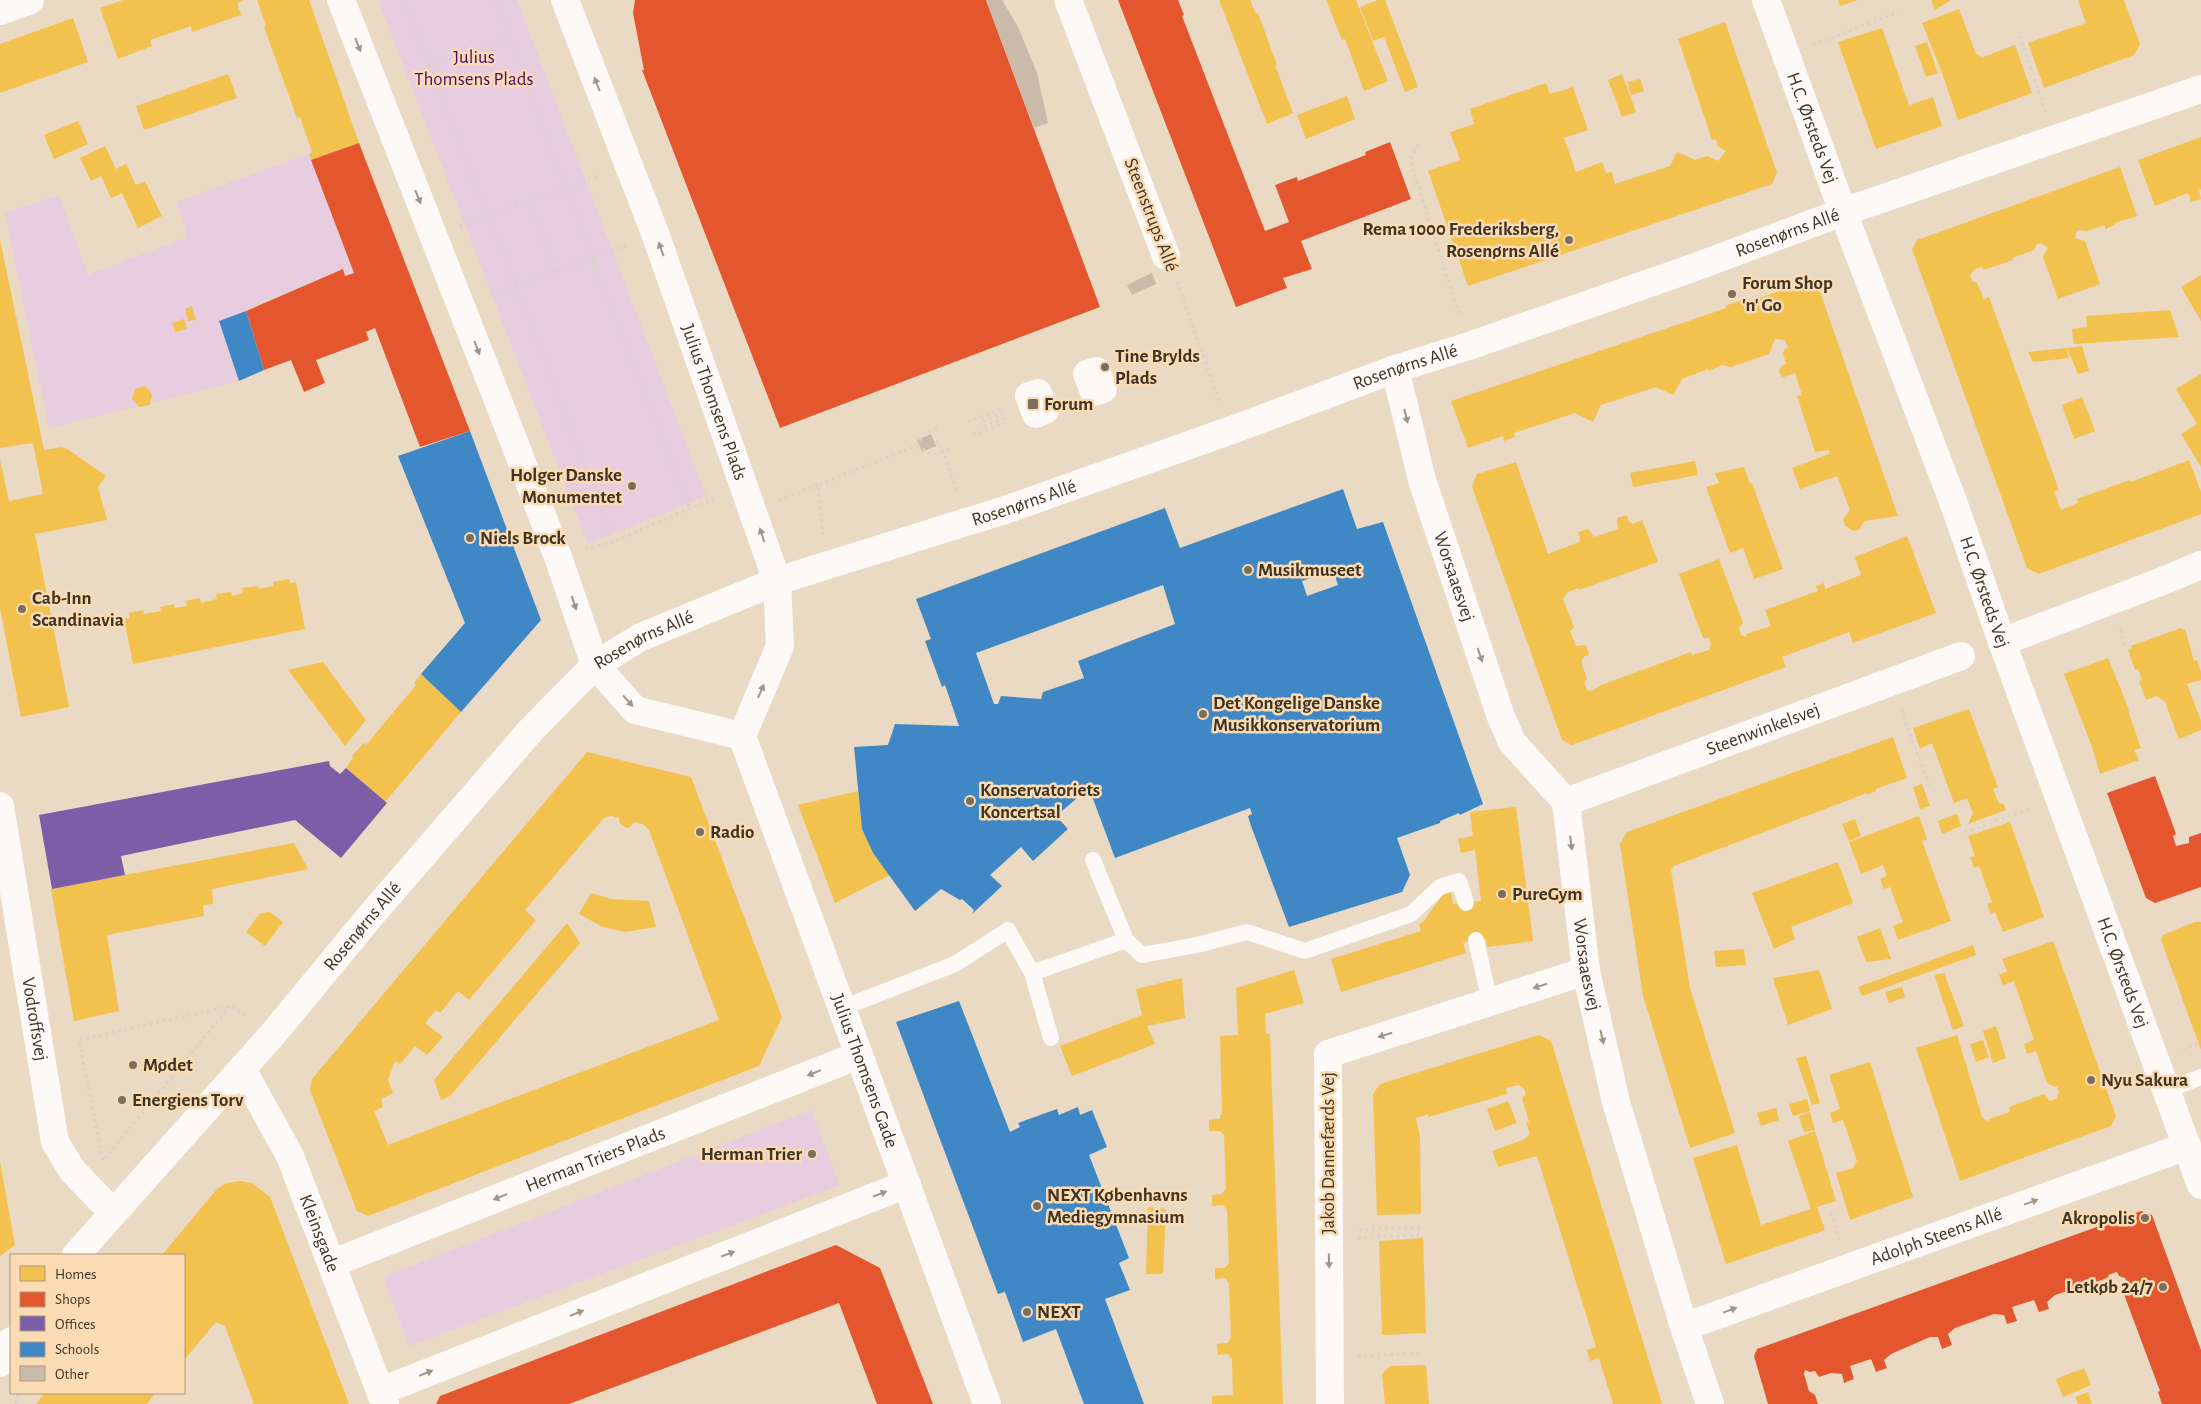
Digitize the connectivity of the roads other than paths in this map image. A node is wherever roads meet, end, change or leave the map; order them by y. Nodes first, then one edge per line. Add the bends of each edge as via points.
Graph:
1 (30, 0) edge
2 (341, 0) edge
3 (565, 0) edge
4 (1068, 0) edge
5 (1766, 0) edge
6 (0, 10) edge
7 (2201, 89) edge
8 (1843, 212) junction
9 (1166, 256) road end
10 (1395, 369) junction
11 (2201, 565) edge
12 (777, 581) junction
13 (2002, 642) junction
14 (1961, 656) dead end
15 (595, 665) junction
16 (742, 736) junction
17 (1566, 802) junction
18 (0, 806) edge
19 (1093, 860) dead end
20 (1466, 903) dead end
21 (1126, 940) junction
22 (1476, 940) dead end
23 (1586, 971) junction
24 (1032, 973) junction
25 (1490, 1002) junction
26 (842, 1008) junction
27 (1051, 1038) dead end
28 (859, 1055) junction
29 (242, 1069) junction
30 (2201, 1078) edge
31 (2166, 1091) junction
32 (2187, 1146) junction
33 (906, 1184) junction
34 (2201, 1185) edge
35 (114, 1213) junction
36 (77, 1254) edge
37 (333, 1263) junction
38 (10, 1325) edge
39 (1684, 1327) junction
40 (0, 1333) edge
41 (10, 1343) edge
42 (0, 1363) edge
43 (383, 1398) edge
44 (987, 1404) edge
45 (1330, 1404) edge
46 (1710, 1404) edge

1 - 6 street
2 -> 15 street via 558,557
12 -> 3 street, Julius Thomsens Plads via 656,236
4 - 9 street, Steenstrups Allé
5 - 8 street, H.C. Ørsteds Vej
7 - 8 street, Rosenørns Allé
8 - 10 street, Rosenørns Allé via 1687,270
8 - 13 street, H.C. Ørsteds Vej via 1954,504
10 - 12 street, Rosenørns Allé via 969,522
10 -> 17 street, Worsaaesvej via 1422,480 1501,717 1512,742
11 - 13 street
12 - 15 street, Rosenørns Allé via 641,637
16 -> 12 street via 780,646
13 - 31 street, H.C. Ørsteds Vej
14 - 17 street, Steenwinkelsvej
15 -> 16 street via 635,710
15 - 29 street, Rosenørns Allé via 518,745
16 - 26 street, Julius Thomsens Gade
17 -> 23 street, Worsaaesvej
18 - 35 street, Vodroffsvej via 55,1142 72,1170
19 - 21 lane
20 - 21 lane via 1459,881 1440,887 1411,914 1305,951 1247,932 1142,955
21 - 24 lane
22 - 25 lane
23 -> 25 street, Jakob Dannefærds Vej
23 -> 39 street, Worsaaesvej via 1616,1102
24 - 26 lane via 1008,930 955,964
24 - 27 lane
25 -> 45 street, Jakob Dannefærds Vej via 1328,1054
26 - 28 street, Julius Thomsens Gade
28 - 33 street, Julius Thomsens Gade
28 -> 37 street, Herman Triers Plads
29 - 35 street, Rosenørns Allé
29 - 37 street, Kleinsgade via 290,1156
30 - 31 lane
31 - 32 street, H.C. Ørsteds Vej
32 - 34 street, H.C. Ørsteds Vej
39 -> 32 street, Adolph Steens Allé
43 -> 33 street
33 - 44 street, Julius Thomsens Gade
35 - 36 street, Rosenørns Allé
37 - 43 street, Kleinsgade
38 - 40 street
39 - 46 street, Worsaaesvej
41 - 42 street

